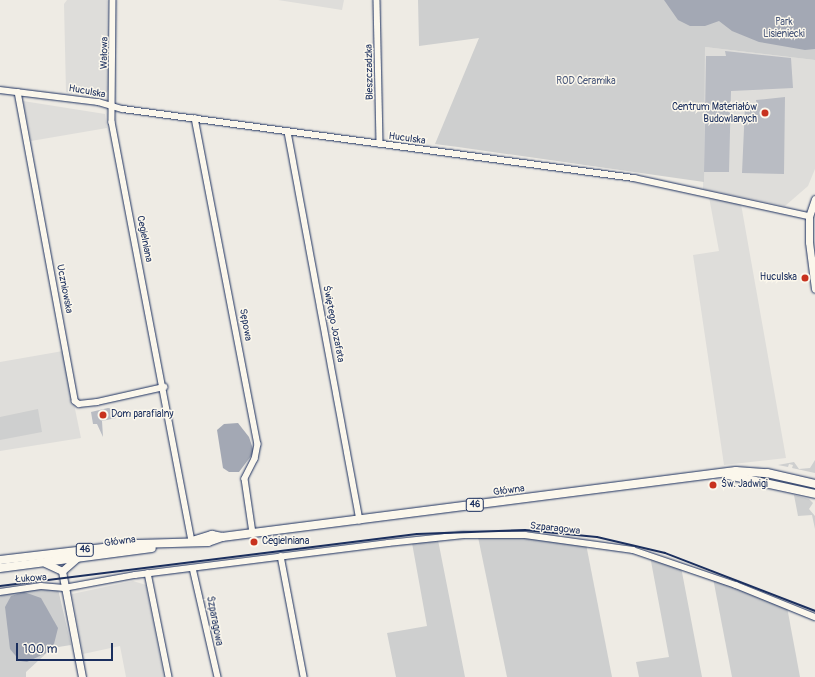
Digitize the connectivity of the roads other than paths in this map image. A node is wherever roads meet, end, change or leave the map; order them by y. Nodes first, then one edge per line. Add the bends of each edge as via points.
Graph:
1 (113, 0) edge
2 (377, 0) edge
3 (0, 90) edge
4 (18, 92) junction
5 (112, 105) junction
6 (195, 118) junction
7 (288, 132) junction
8 (380, 144) junction
9 (815, 199) edge
10 (812, 212) edge
11 (815, 288) edge
12 (164, 387) junction
13 (728, 475) junction
14 (815, 484) edge
15 (815, 494) edge
16 (360, 520) junction
17 (253, 533) junction
18 (192, 541) junction
19 (170, 543) junction
20 (281, 556) junction
21 (78, 557) junction
22 (0, 560) edge
23 (42, 562) junction
24 (0, 568) edge
25 (193, 568) junction
26 (62, 571) junction
27 (148, 573) junction
28 (64, 588) junction
29 (0, 592) edge
30 (815, 617) edge
31 (82, 677) edge
32 (169, 677) edge
33 (218, 677) edge
34 (304, 677) edge

1 - 5 street, Wałowa
2 - 8 street, Bieszczadzka
3 - 4 street, Huculska
4 - 5 street, Huculska
4 - 12 street, Uczniowska via 75,400 80,404 97,402
5 - 6 street, Huculska
5 - 12 street, Cegielniana via 115,143
6 - 7 street, Huculska
6 - 17 street, Sępowa via 258,444 255,459 245,479
7 - 8 street, Huculska
7 - 16 street, Świętego Jozafata
8 - 10 street, Huculska via 634,178
9 - 10 street
10 - 11 street
12 - 18 street, Cegielniana
13 - 14 main road, Główna / 46 via 736,471 761,472
13 - 15 main road, Główna / 46
13 - 16 main road, Główna / 46
16 - 17 main road, Główna / 46
17 - 18 main road, Główna / 46 via 222,537 212,535
18 - 19 main road, Główna / 46
19 - 21 main road, Główna / 46
19 - 22 main road, Główna / 46 via 137,544
20 - 25 street, Szparagowa
20 - 30 street, Szparagowa via 464,535 544,535 633,550 736,585
20 - 34 street
21 - 23 main road, Główna / 46
21 - 26 street
23 - 24 main road, Główna / 46
23 - 26 street
25 - 27 street, Szparagowa
25 - 33 street, Szparagowa
26 - 28 street
27 - 28 street, Szparagowa
27 - 32 street
28 - 29 street, Łukowa via 40,586
28 - 31 street

